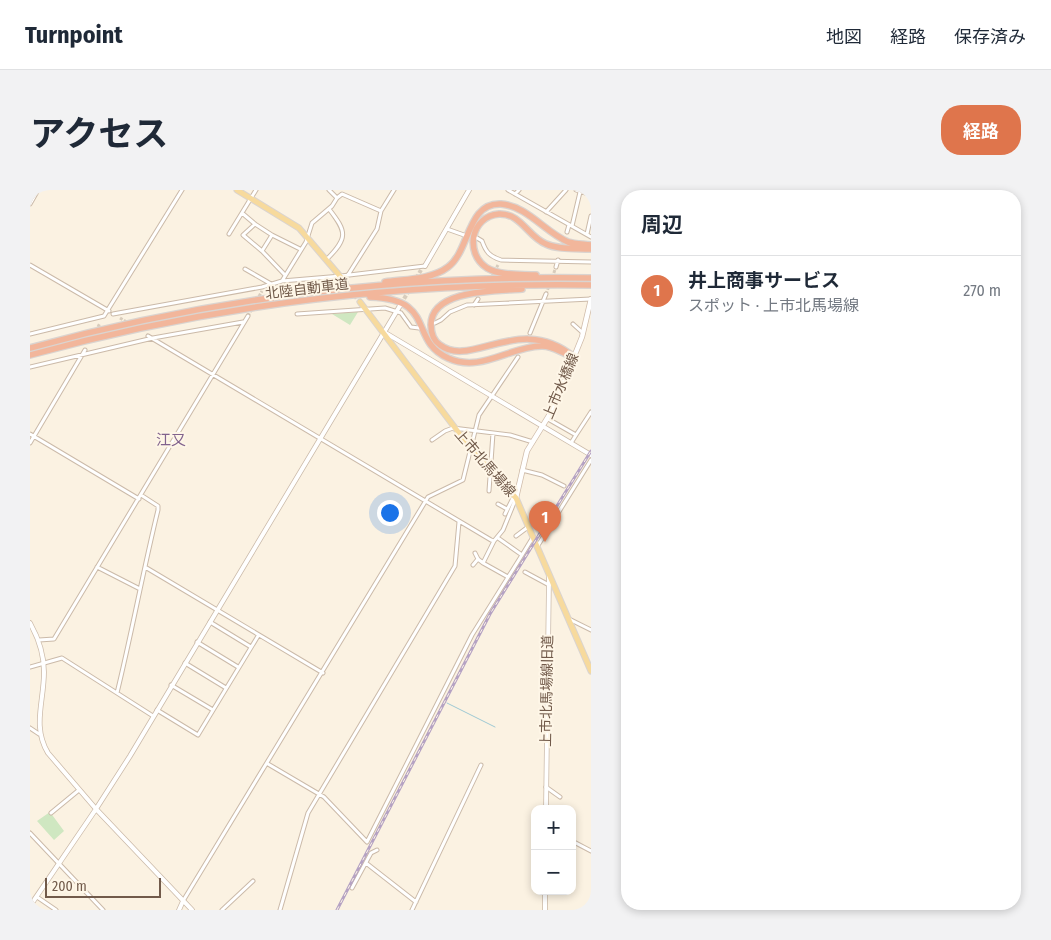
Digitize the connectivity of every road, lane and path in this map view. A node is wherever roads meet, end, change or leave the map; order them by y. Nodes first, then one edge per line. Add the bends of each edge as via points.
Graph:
1 (38, 190) edge
2 (182, 190) edge
3 (237, 190) edge
4 (256, 190) edge
5 (329, 190) edge
6 (346, 190) edge
7 (394, 190) edge
8 (469, 190) edge
9 (508, 190) edge
10 (519, 190) edge
11 (566, 190) edge
12 (577, 191) edge
13 (342, 194) junction
14 (515, 194) junction
15 (591, 195) edge
16 (252, 198) junction
17 (337, 198) junction
18 (30, 204) edge
19 (329, 209) junction
20 (381, 211) junction
21 (546, 212) junction
22 (242, 213) junction
23 (591, 216) edge
24 (255, 224) junction
25 (571, 225) junction
26 (447, 229) junction
27 (567, 232) dead end
28 (229, 234) dead end
29 (587, 234) junction
30 (272, 235) junction
31 (464, 235) dead end
32 (306, 236) junction
33 (591, 237) edge
34 (477, 238) dead end
35 (591, 245) edge
36 (591, 249) edge
37 (300, 250) junction
38 (262, 251) junction
39 (327, 259) junction
40 (501, 260) junction
41 (558, 260) junction
42 (591, 262) edge
43 (30, 265) edge
44 (498, 265) tunnel mouth
45 (425, 266) junction
46 (556, 267) tunnel mouth
47 (245, 269) dead end
48 (421, 270) tunnel mouth
49 (285, 275) junction
50 (348, 275) junction
51 (341, 276) junction
52 (591, 278) edge
53 (282, 281) junction
54 (346, 282) tunnel mouth
55 (272, 285) junction
56 (574, 285) junction
57 (591, 285) edge
58 (328, 291) junction
59 (546, 294) tunnel mouth
60 (478, 299) dead end
61 (591, 299) edge
62 (544, 301) junction
63 (294, 302) junction
64 (360, 302) tunnel mouth
65 (401, 304) tunnel mouth
66 (474, 305) junction
67 (364, 308) junction
68 (397, 310) junction
69 (108, 311) junction
70 (113, 314) junction
71 (297, 314) dead end
72 (248, 316) tunnel mouth
73 (120, 318) tunnel mouth
74 (244, 322) junction
75 (435, 323) dead end
76 (573, 324) dead end
77 (419, 328) dead end
78 (384, 332) junction
79 (530, 333) dead end
80 (583, 333) junction
81 (30, 334) edge
82 (148, 336) dead end
83 (153, 338) junction
84 (30, 348) edge
85 (84, 352) junction
86 (30, 355) edge
87 (518, 357) dead end
88 (574, 357) junction
89 (30, 367) edge
90 (213, 375) junction
91 (492, 395) junction
92 (591, 412) edge
93 (548, 419) junction
94 (544, 426) junction
95 (456, 429) junction
96 (475, 431) junction
97 (493, 433) junction
98 (32, 435) edge
99 (576, 435) junction
100 (320, 438) junction
101 (432, 440) dead end
102 (533, 442) junction
103 (30, 443) edge
104 (571, 443) junction
105 (471, 449) junction
106 (591, 455) edge
107 (591, 460) edge
108 (522, 470) junction
109 (491, 473) junction
110 (564, 486) dead end
111 (488, 491) dead end
112 (141, 495) junction
113 (516, 498) junction
114 (139, 499) junction
115 (425, 502) junction
116 (498, 504) dead end
117 (507, 509) junction
118 (505, 514) dead end
119 (459, 522) junction
120 (528, 527) junction
121 (516, 536) dead end
122 (533, 537) junction
123 (498, 538) junction
124 (494, 541) junction
125 (537, 548) junction
126 (475, 553) dead end
127 (522, 555) junction
128 (478, 560) junction
129 (483, 563) junction
130 (473, 564) dead end
131 (145, 567) junction
132 (97, 568) junction
133 (525, 572) dead end
134 (549, 573) junction
135 (508, 576) junction
136 (549, 585) junction
137 (140, 589) junction
138 (217, 610) junction
139 (568, 619) junction
140 (210, 622) junction
141 (30, 623) edge
142 (591, 630) edge
143 (258, 636) junction
144 (39, 640) junction
145 (197, 642) junction
146 (251, 647) junction
147 (43, 662) junction
148 (184, 663) junction
149 (30, 667) edge
150 (238, 667) junction
151 (591, 671) edge
152 (323, 673) junction
153 (171, 685) junction
154 (226, 688) junction
155 (117, 693) junction
156 (156, 710) junction
157 (212, 710) junction
158 (153, 716) junction
159 (30, 728) edge
160 (39, 734) junction
161 (268, 764) junction
162 (481, 764) dead end
163 (546, 787) junction
164 (79, 790) junction
165 (319, 794) junction
166 (560, 797) dead end
167 (546, 805) edge
168 (96, 809) junction
169 (51, 813) dead end
170 (30, 834) edge
171 (576, 843) edge
172 (377, 850) dead end
173 (591, 851) edge
174 (366, 863) junction
175 (59, 864) junction
176 (254, 881) dead end
177 (352, 888) dead end
178 (545, 895) edge
179 (37, 897) junction
180 (183, 901) junction
181 (416, 902) junction
182 (30, 906) edge
183 (56, 910) edge
184 (103, 910) edge
185 (179, 910) edge
186 (192, 910) edge
187 (222, 910) edge
188 (280, 910) edge
189 (412, 910) edge
190 (545, 910) edge

1 - 18 street
2 - 69 street
3 - 16 main road
4 - 16 street
5 - 17 street
6 - 13 street
7 - 20 street
8 - 26 street
9 - 14 street
10 - 14 street
11 - 21 street
12 - 15 street
12 - 25 street
13 - 17 street
13 - 20 street
14 - 21 street
16 - 22 street
16 - 32 main road via 294,224
17 - 19 street
19 - 32 street via 312,223
19 - 39 street via 341,224 344,235 341,246
20 - 50 street via 377,229
21 - 25 street
22 - 24 street
22 - 28 street
23 - 29 street
24 - 30 street
24 - 38 street via 243,235
25 - 27 street
25 - 29 street
26 - 31 street
26 - 45 street
29 - 33 street
30 - 37 street
30 - 38 street
32 - 37 street
32 - 39 main road
34 - 40 street via 490,256
35 - 58 highway via 567,241 517,209 496,204 483,209 476,217 463,251 444,270 425,276
36 - 52 highway via 545,244 518,220 504,214 484,220 477,227 473,239 476,257 492,270
37 - 49 street
38 - 49 street
39 - 51 main road
40 - 41 street
40 - 44 street
41 - 42 street
41 - 46 street
43 - 69 street
45 - 48 street
45 - 50 street
47 - 55 street
49 - 53 street
50 - 51 street
51 - 53 street
51 - 54 main road
52 - 58 highway, 北陸自動車道 via 468,280
53 - 55 street
55 - 70 street
56 - 57 highway, 北陸自動車道
56 - 63 highway, 北陸自動車道 via 427,289
56 - 88 highway via 456,297 435,312 431,328 438,344 451,351 528,338 547,340
58 - 84 highway, 北陸自動車道 via 185,313
59 - 62 street
60 - 66 street
61 - 62 street
61 - 80 main road, 上市水橋線
62 - 66 street
62 - 79 street
63 - 86 highway, 北陸自動車道 via 151,326
63 - 88 highway via 370,297 399,300 415,314 439,353 463,363 540,346
64 - 67 main road, 上市北馬場線
65 - 68 street
66 - 75 street via 454,309
67 - 68 street
67 - 71 street
67 - 78 main road, 上市北馬場線
68 - 77 street via 411,327
68 - 78 street
69 - 70 street
69 - 81 street via 100,321
70 - 73 street
72 - 74 street
74 - 83 street
74 - 90 street
76 - 80 street
78 - 91 street
78 - 95 main road, 上市北馬場線
78 - 100 street
80 - 88 main road, 上市水橋線
82 - 83 street
83 - 85 street
83 - 90 street
85 - 89 street
85 - 98 street
87 - 91 street
88 - 93 main road, 上市水橋線
90 - 100 street
90 - 112 street
91 - 94 street
91 - 96 street via 479,415
92 - 99 street
93 - 94 main road, 上市水橋線
93 - 99 street
94 - 102 main road, 上市水橋線
94 - 104 street
95 - 96 street
95 - 101 street via 445,431
95 - 105 main road, 上市北馬場線
96 - 97 street
96 - 105 street
97 - 102 street
97 - 109 street
98 - 103 street
98 - 114 street
99 - 104 street
100 - 115 street
100 - 138 street
102 - 108 main road, 上市水橋線
104 - 106 street
105 - 109 main road, 上市北馬場線
105 - 115 street via 462,480
107 - 125 street
108 - 110 street
108 - 113 main road, 上市水橋線
109 - 111 street
109 - 113 main road, 上市北馬場線
112 - 114 street
112 - 131 street via 158,506
113 - 117 street
113 - 120 main road, 上市北馬場線
113 - 123 street
114 - 132 street
115 - 119 street
115 - 152 street
116 - 117 street
117 - 118 street
119 - 124 street
119 - 165 street via 455,566
120 - 121 street
120 - 122 main road, 上市北馬場線
122 - 125 main road, 上市北馬場線
122 - 127 street
123 - 124 street
123 - 127 street
124 - 129 street
125 - 134 main road, 上市北馬場線
126 - 128 street
127 - 135 street
128 - 129 street
128 - 130 street
129 - 135 street
131 - 137 street
131 - 138 street
132 - 137 street
132 - 144 street via 54,639
133 - 136 street
134 - 136 street, 上市北馬場線旧道
134 - 139 main road, 上市北馬場線
135 - 165 street via 472,635 367,842
136 - 163 street, 上市北馬場線旧道
137 - 155 street via 137,615
138 - 140 street
138 - 143 street
139 - 142 street
139 - 151 main road, 上市北馬場線
140 - 145 street
140 - 146 street
141 - 144 street
143 - 146 street
143 - 152 street
144 - 147 street
145 - 148 street
145 - 150 street
146 - 150 street
147 - 149 street
147 - 155 street via 62,658
147 - 160 street
148 - 153 street
148 - 154 street
150 - 154 street
152 - 161 street
153 - 156 street
153 - 157 street
154 - 157 street
155 - 158 street
156 - 157 street via 198,735
156 - 158 street
158 - 168 street
159 - 160 street
160 - 164 street via 52,761
161 - 165 street
161 - 180 street
162 - 181 street
163 - 166 street
163 - 167 street, 上市北馬場線旧道
164 - 168 street
164 - 169 street
165 - 188 street via 308,813
168 - 175 street
168 - 180 street
170 - 175 street
171 - 173 street
172 - 174 street via 371,853
174 - 177 street
174 - 181 street
175 - 179 street
175 - 184 street
176 - 187 street
178 - 190 street
179 - 182 street
179 - 183 street
180 - 185 street
180 - 186 street
181 - 189 street

